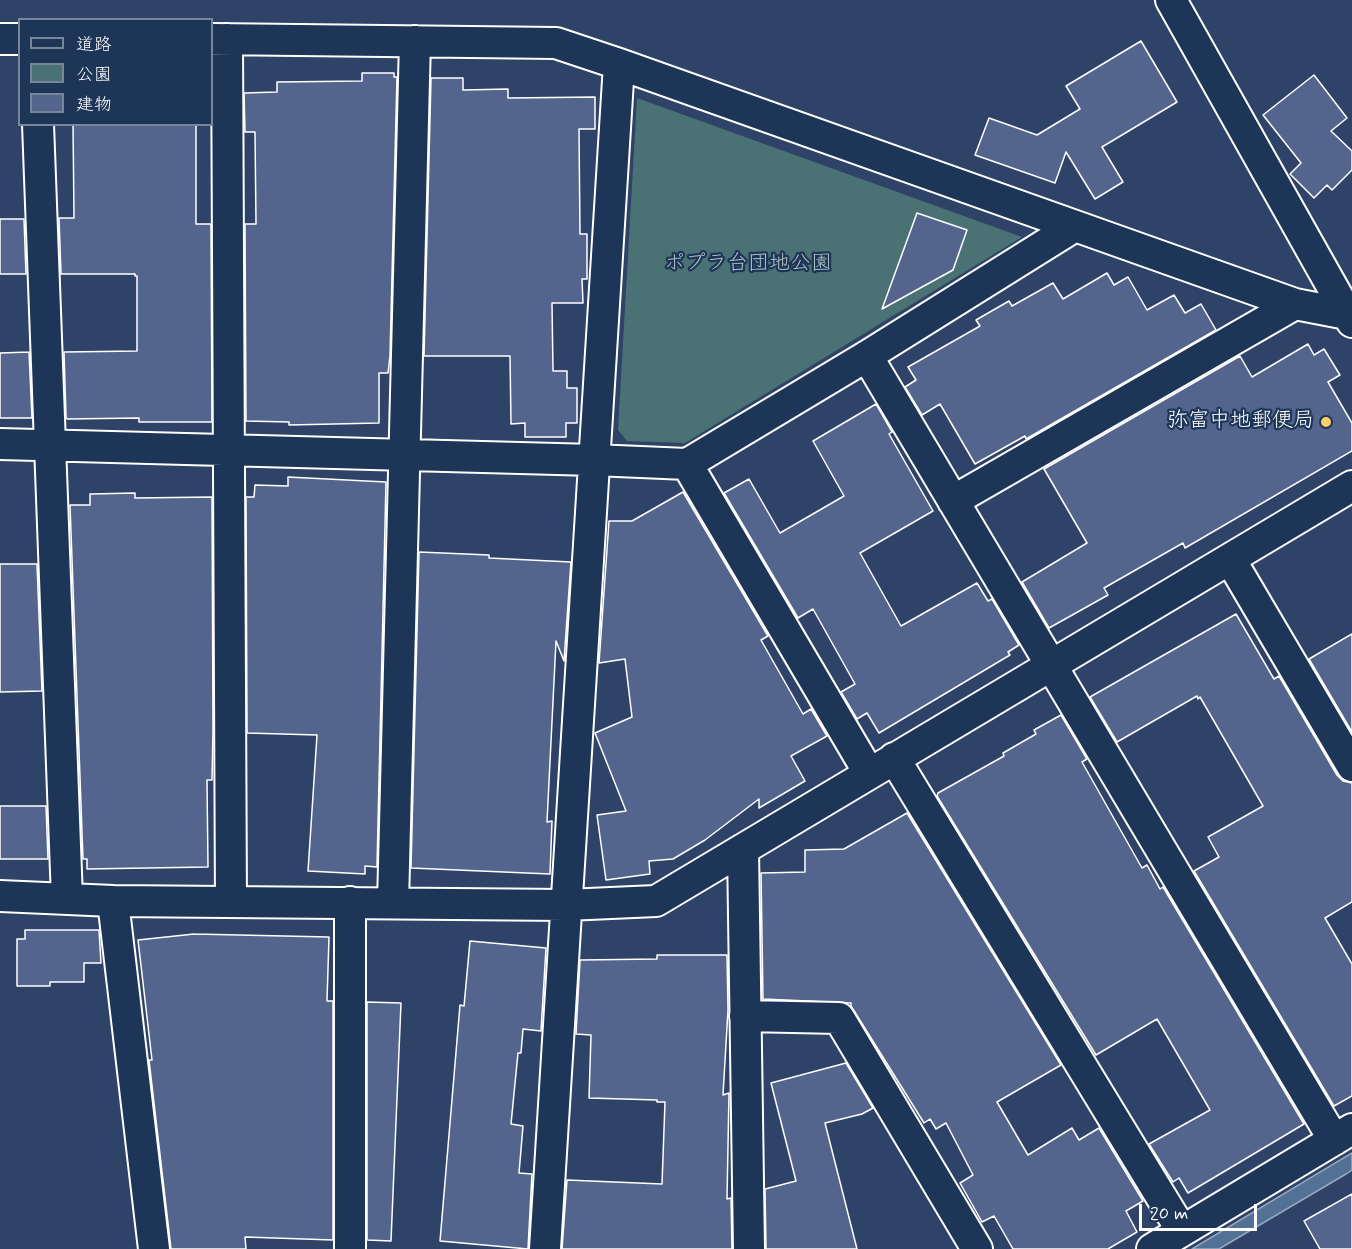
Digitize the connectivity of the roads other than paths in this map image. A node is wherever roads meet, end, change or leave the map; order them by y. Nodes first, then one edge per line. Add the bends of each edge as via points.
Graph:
1 (1171, 0) edge
2 (0, 39) edge
3 (18, 39) edge
4 (219, 39) edge
5 (415, 42) junction
6 (619, 63) junction
7 (38, 126) edge
8 (1075, 226) junction
9 (1295, 304) junction
10 (1350, 316) edge
11 (867, 356) junction
12 (0, 444) edge
13 (50, 445) junction
14 (229, 450) junction
15 (405, 455) junction
16 (594, 460) junction
17 (687, 464) junction
18 (1352, 486) edge
19 (953, 501) junction
20 (1230, 559) junction
21 (1051, 665) junction
22 (1352, 765) edge
23 (881, 766) junction
24 (743, 849) junction
25 (0, 896) edge
26 (68, 898) junction
27 (114, 901) junction
28 (231, 902) junction
29 (350, 902) junction
30 (393, 903) junction
31 (567, 905) junction
32 (745, 1016) junction
33 (1343, 1135) edge
34 (1182, 1231) junction
35 (154, 1249) edge
36 (350, 1249) edge
37 (545, 1249) edge
38 (749, 1249) edge
39 (976, 1249) edge
40 (1152, 1249) edge

1 - 10 street
2 - 3 street
4 - 5 street
4 - 14 street
5 - 6 street via 556,43
5 - 15 street
6 - 8 street
6 - 16 street
7 - 13 street
8 - 9 street
8 - 11 street
9 - 10 street
9 - 19 street
11 - 17 street
11 - 19 street
12 - 13 street
13 - 14 street
13 - 26 street
14 - 15 street
14 - 28 street
15 - 16 street
15 - 30 street
16 - 17 street
16 - 31 street
17 - 23 street
18 - 20 street
19 - 21 street
20 - 21 street
20 - 22 street
21 - 23 street
21 - 33 street
23 - 24 street
23 - 34 street
24 - 31 street via 656,901
24 - 32 street
25 - 26 street
26 - 27 street
27 - 28 street
27 - 35 street
28 - 29 street
29 - 30 street
29 - 36 street
30 - 31 street
31 - 37 street
32 - 38 street
32 - 39 street via 839,1018
33 - 34 street
34 - 40 street

